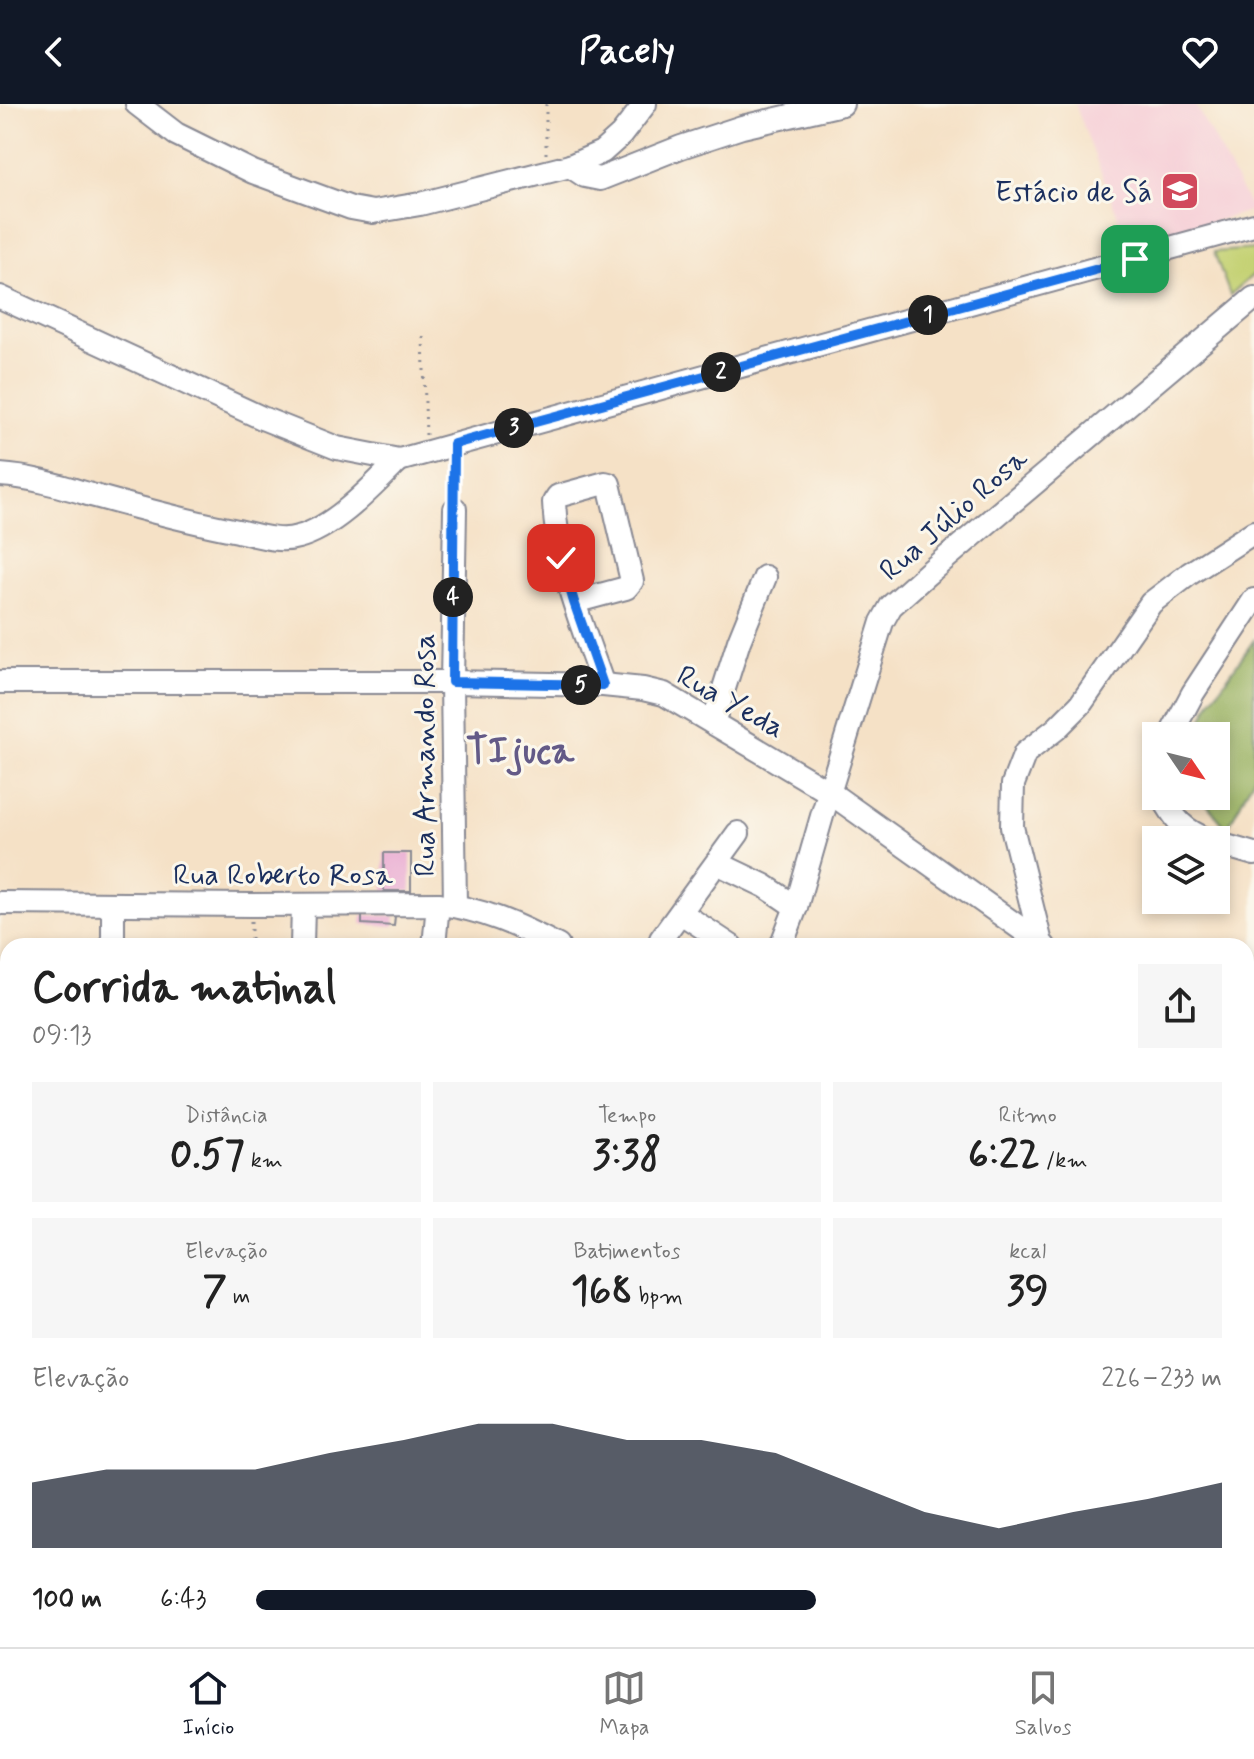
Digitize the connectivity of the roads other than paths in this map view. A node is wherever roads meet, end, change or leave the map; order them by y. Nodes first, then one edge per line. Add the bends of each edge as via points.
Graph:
1 (137, 104) edge
2 (645, 104) edge
3 (842, 104) edge
4 (570, 166) junction
5 (1252, 228) edge
6 (0, 297) edge
7 (1254, 298) edge
8 (399, 460) junction
9 (0, 475) edge
10 (455, 509) road end
11 (1254, 532) edge
12 (765, 577) dead end
13 (1254, 600) edge
14 (574, 602) junction
15 (0, 682) edge
16 (452, 682) junction
17 (603, 685) junction
18 (1177, 722) edge
19 (713, 723) junction
20 (829, 792) junction
21 (1170, 810) edge
22 (1183, 826) edge
23 (738, 833) dead end
24 (1230, 847) edge
25 (1254, 854) edge
26 (717, 863) junction
27 (0, 903) edge
28 (113, 904) junction
29 (447, 904) junction
30 (303, 905) junction
31 (796, 907) junction
32 (681, 913) junction
33 (113, 938) edge
34 (302, 938) edge
35 (436, 938) edge
36 (542, 938) edge
37 (662, 938) edge
38 (719, 938) edge
39 (784, 938) edge
40 (1035, 938) edge
41 (1041, 938) edge

1 - 4 street via 176,134 253,172 373,212
2 - 4 street via 602,152
3 - 4 street via 730,131 600,179
5 - 8 street
6 - 8 street via 262,418 337,448
7 - 20 street, Rua Júlio Rosa via 891,606
8 - 9 street via 312,532 275,539 35,479
10 - 16 street, Rua Armando Rosa
11 - 41 street via 1151,603 1080,705 1025,753 1013,784 1012,827
12 - 19 street
13 - 18 street
14 - 14 street via 561,558 554,502 558,496 605,483 632,581 626,588
14 - 17 street
15 - 16 street, Rua Yeda
16 - 17 street, Rua Yeda
16 - 29 street, Rua Armando Rosa
17 - 19 street, Rua Yeda via 664,694
19 - 20 street, Rua Yeda
20 - 31 street, Rua Júlio Rosa
20 - 40 street, Rua Yeda
21 - 22 street
23 - 26 street
24 - 25 street
26 - 31 street
26 - 32 street
27 - 28 street, Rua Roberto Rosa
28 - 30 street, Rua Roberto Rosa
28 - 33 street
29 - 30 street, Rua Roberto Rosa
29 - 35 street, Rua Armando Rosa
29 - 36 street, Rua Roberto Rosa via 512,923
30 - 34 street
31 - 39 street, Rua Júlio Rosa
32 - 37 street
32 - 38 street

